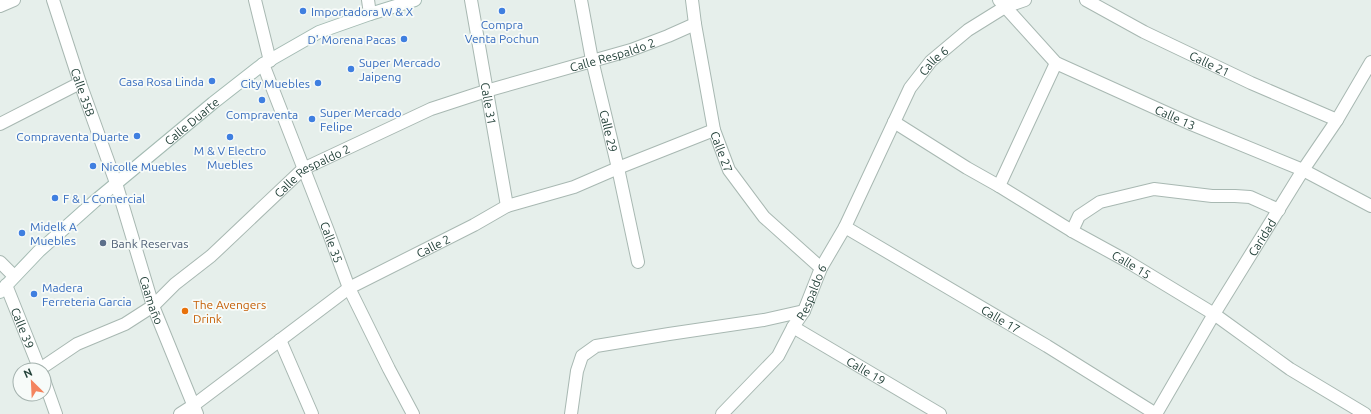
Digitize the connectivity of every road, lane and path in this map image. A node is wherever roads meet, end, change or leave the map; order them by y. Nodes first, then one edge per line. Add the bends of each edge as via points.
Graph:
1 (14, 0) edge
2 (53, 0) edge
3 (255, 0) edge
4 (368, 0) edge
5 (415, 0) edge
6 (471, 0) edge
7 (581, 0) edge
8 (692, 0) edge
9 (1025, 0) edge
10 (1086, 0) edge
11 (1002, 4) edge
12 (0, 6) edge
13 (370, 14) junction
14 (694, 24) junction
15 (592, 60) junction
16 (1371, 62) edge
17 (266, 63) junction
18 (1056, 63) junction
19 (80, 83) junction
20 (486, 91) junction
21 (1337, 120) junction
22 (894, 122) junction
23 (0, 124) edge
24 (714, 130) junction
25 (878, 155) joint
26 (618, 168) junction
27 (303, 169) junction
28 (1304, 170) junction
29 (116, 183) junction
30 (999, 186) junction
31 (507, 206) junction
32 (1371, 206) edge
33 (1279, 210) junction
34 (845, 228) junction
35 (1072, 231) junction
36 (0, 262) edge
37 (638, 262) dead end
38 (821, 268) junction
39 (7, 284) edge
40 (349, 288) junction
41 (153, 306) junction
42 (804, 311) junction
43 (1214, 314) junction
44 (793, 327) junction
45 (280, 340) junction
46 (37, 362) edge
47 (52, 364) edge
48 (52, 402) edge
49 (196, 410) edge
50 (727, 412) edge
51 (56, 414) edge
52 (180, 414) edge
53 (312, 414) edge
54 (413, 414) edge
55 (571, 414) edge
56 (940, 414) edge
57 (1156, 414) edge
58 (1365, 414) edge

1 - 12 street
2 - 19 street, Calle 35B
3 - 17 street, Calle 35
4 - 13 street
5 - 13 street, Calle Duarte
6 - 20 street, Calle 31
7 - 15 street, Calle 29
8 - 14 street, Calle 27
9 - 11 street, Calle 6
10 - 21 street, Calle 21 via 1158,39
11 - 18 street, Calle 13
11 - 22 street, Calle 6 via 931,61 910,88
13 - 17 street, Calle Duarte via 319,32
14 - 15 street, Calle Respaldo 2 via 631,50
14 - 24 street, Calle 27
15 - 20 street, Calle Respaldo 2
15 - 26 street, Calle 29
16 - 21 street, Caridad
17 - 27 street, Calle 35
17 - 29 street, Calle Duarte
18 - 28 street, Calle 13 via 1191,124
18 - 30 street
19 - 23 street
19 - 29 street, Calle 35B
20 - 27 street, Calle Respaldo 2 via 431,109
20 - 31 street, Calle 31
21 - 28 street, Caridad
22 - 25 street, Calle 6
22 - 30 street, Calle 15
24 - 26 street, Calle 2
24 - 38 street, Calle 27 via 729,170 764,217
25 - 34 street, Respaldo 6
26 - 31 street, Calle 2 via 574,187
26 - 37 street, Calle 29
27 - 40 street, Calle 35
27 - 41 street, Calle Respaldo 2 via 211,256 175,284
28 - 32 street, Calle 13
28 - 33 street, Caridad
29 - 39 street, Calle Duarte via 39,251
29 - 41 street, Caamaño
30 - 35 street, Calle 15
31 - 40 street, Calle 2
33 - 35 street via 1250,197 1212,196 1154,189 1100,202 1079,216
33 - 43 street, Caridad
34 - 38 street, Respaldo 6
34 - 57 street, Calle 17 via 1047,346
35 - 43 street, Calle 15
36 - 39 street
38 - 42 street, Respaldo 6
39 - 46 street, Calle 39
40 - 45 street, Calle 2
40 - 54 street, Calle 35
41 - 47 street, Calle Respaldo 2 via 125,324 77,344
41 - 49 street, Caamaño
42 - 44 street, Respaldo 6
42 - 55 street via 764,320 596,346 582,356 577,370
43 - 57 street, Caridad
43 - 58 street, Calle 15 via 1290,369
44 - 50 street, Respaldo 6 via 778,356
44 - 56 street, Calle 19
45 - 49 street, Calle 2
45 - 53 street
48 - 51 street, Calle 39
49 - 52 street, Calle 2

